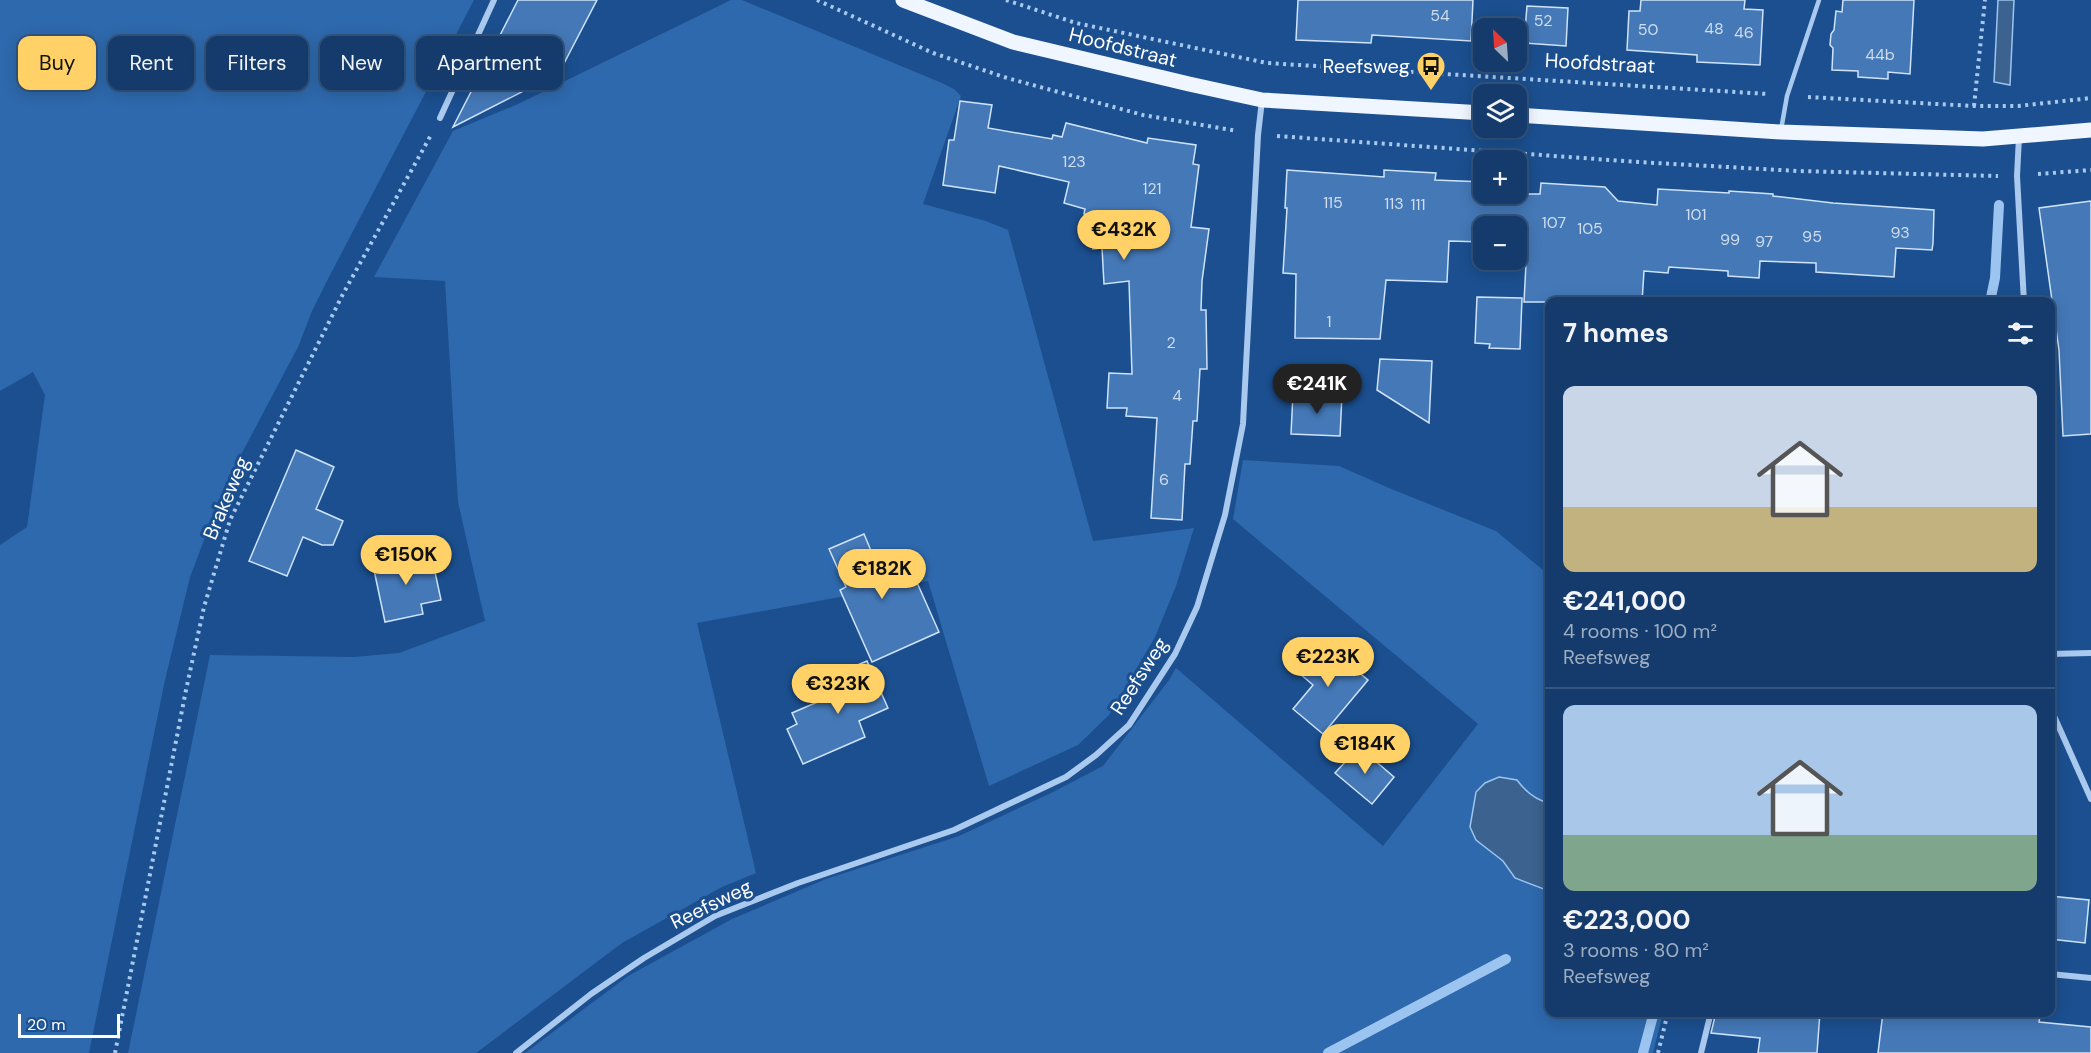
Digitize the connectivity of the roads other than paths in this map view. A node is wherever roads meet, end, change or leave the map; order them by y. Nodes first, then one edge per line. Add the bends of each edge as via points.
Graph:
1 (494, 0) edge
2 (903, 0) edge
3 (1819, 0) edge
4 (1262, 100) junction
5 (1473, 112) edge
6 (1527, 116) edge
7 (440, 118) road end
8 (2091, 130) edge
9 (1781, 132) junction
10 (2019, 136) junction
11 (2024, 297) edge
12 (2091, 653) edge
13 (2055, 654) edge
14 (2055, 718) edge
15 (2091, 799) edge
16 (2055, 974) edge
17 (2091, 978) edge
18 (1710, 1017) edge
19 (516, 1053) edge
20 (1701, 1053) edge

1 - 7 street
2 - 4 main road, Hoofdstraat via 1013,42
3 - 9 lane via 1787,96
4 - 5 main road, Hoofdstraat
4 - 19 street, Reefsweg via 1243,424 1225,514 1197,607 1175,654 1129,725 1066,777 954,830 715,916 591,994
6 - 9 main road
8 - 10 main road
9 - 10 main road via 1983,139
10 - 11 street via 2017,176
12 - 13 street
14 - 15 street
16 - 17 street
18 - 20 street

